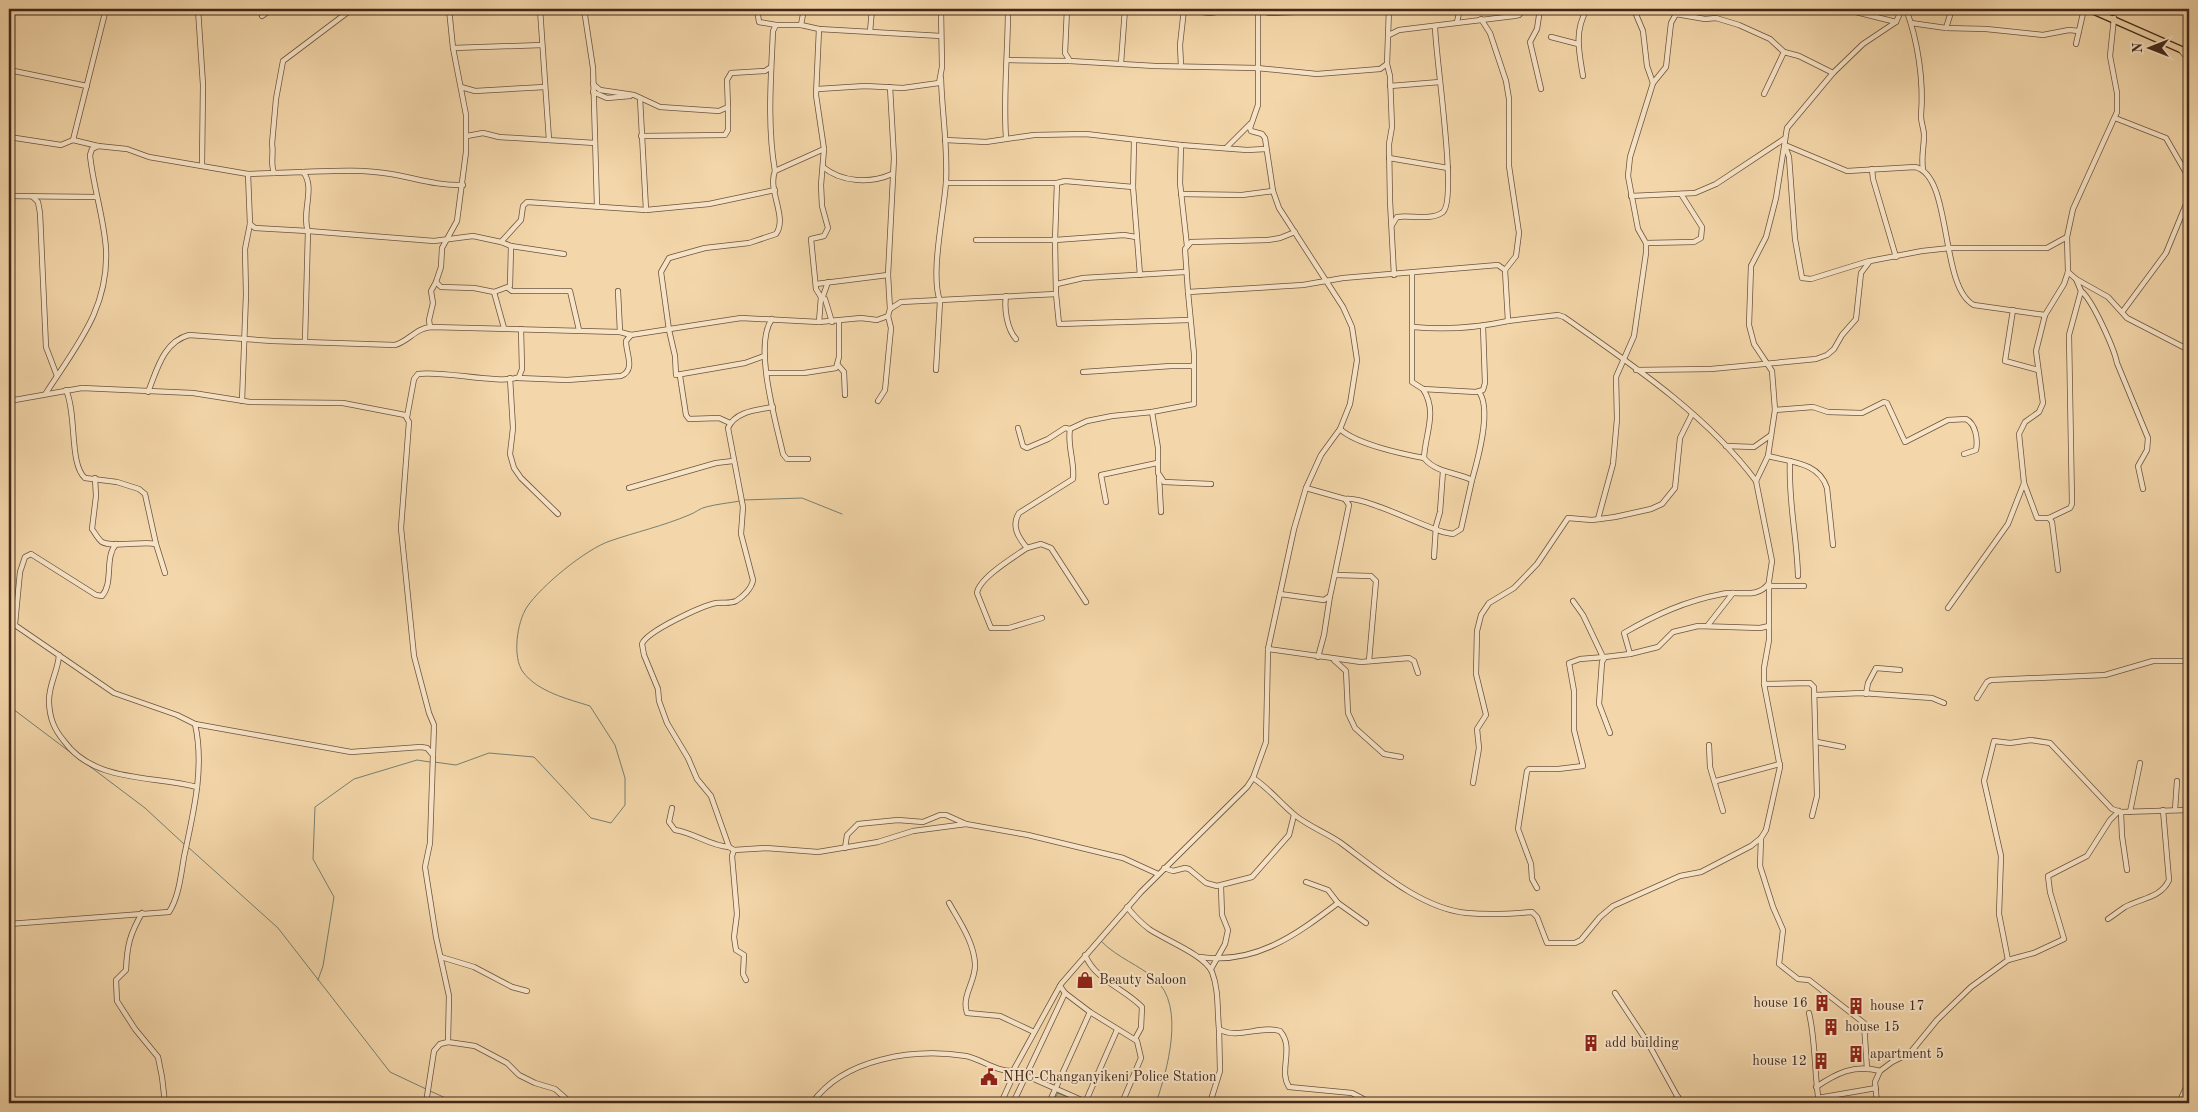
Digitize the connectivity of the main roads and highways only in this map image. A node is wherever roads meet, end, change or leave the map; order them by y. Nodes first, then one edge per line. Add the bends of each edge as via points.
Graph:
1 (2090, 9) edge
2 (2189, 53) edge

1 - 2 main road

